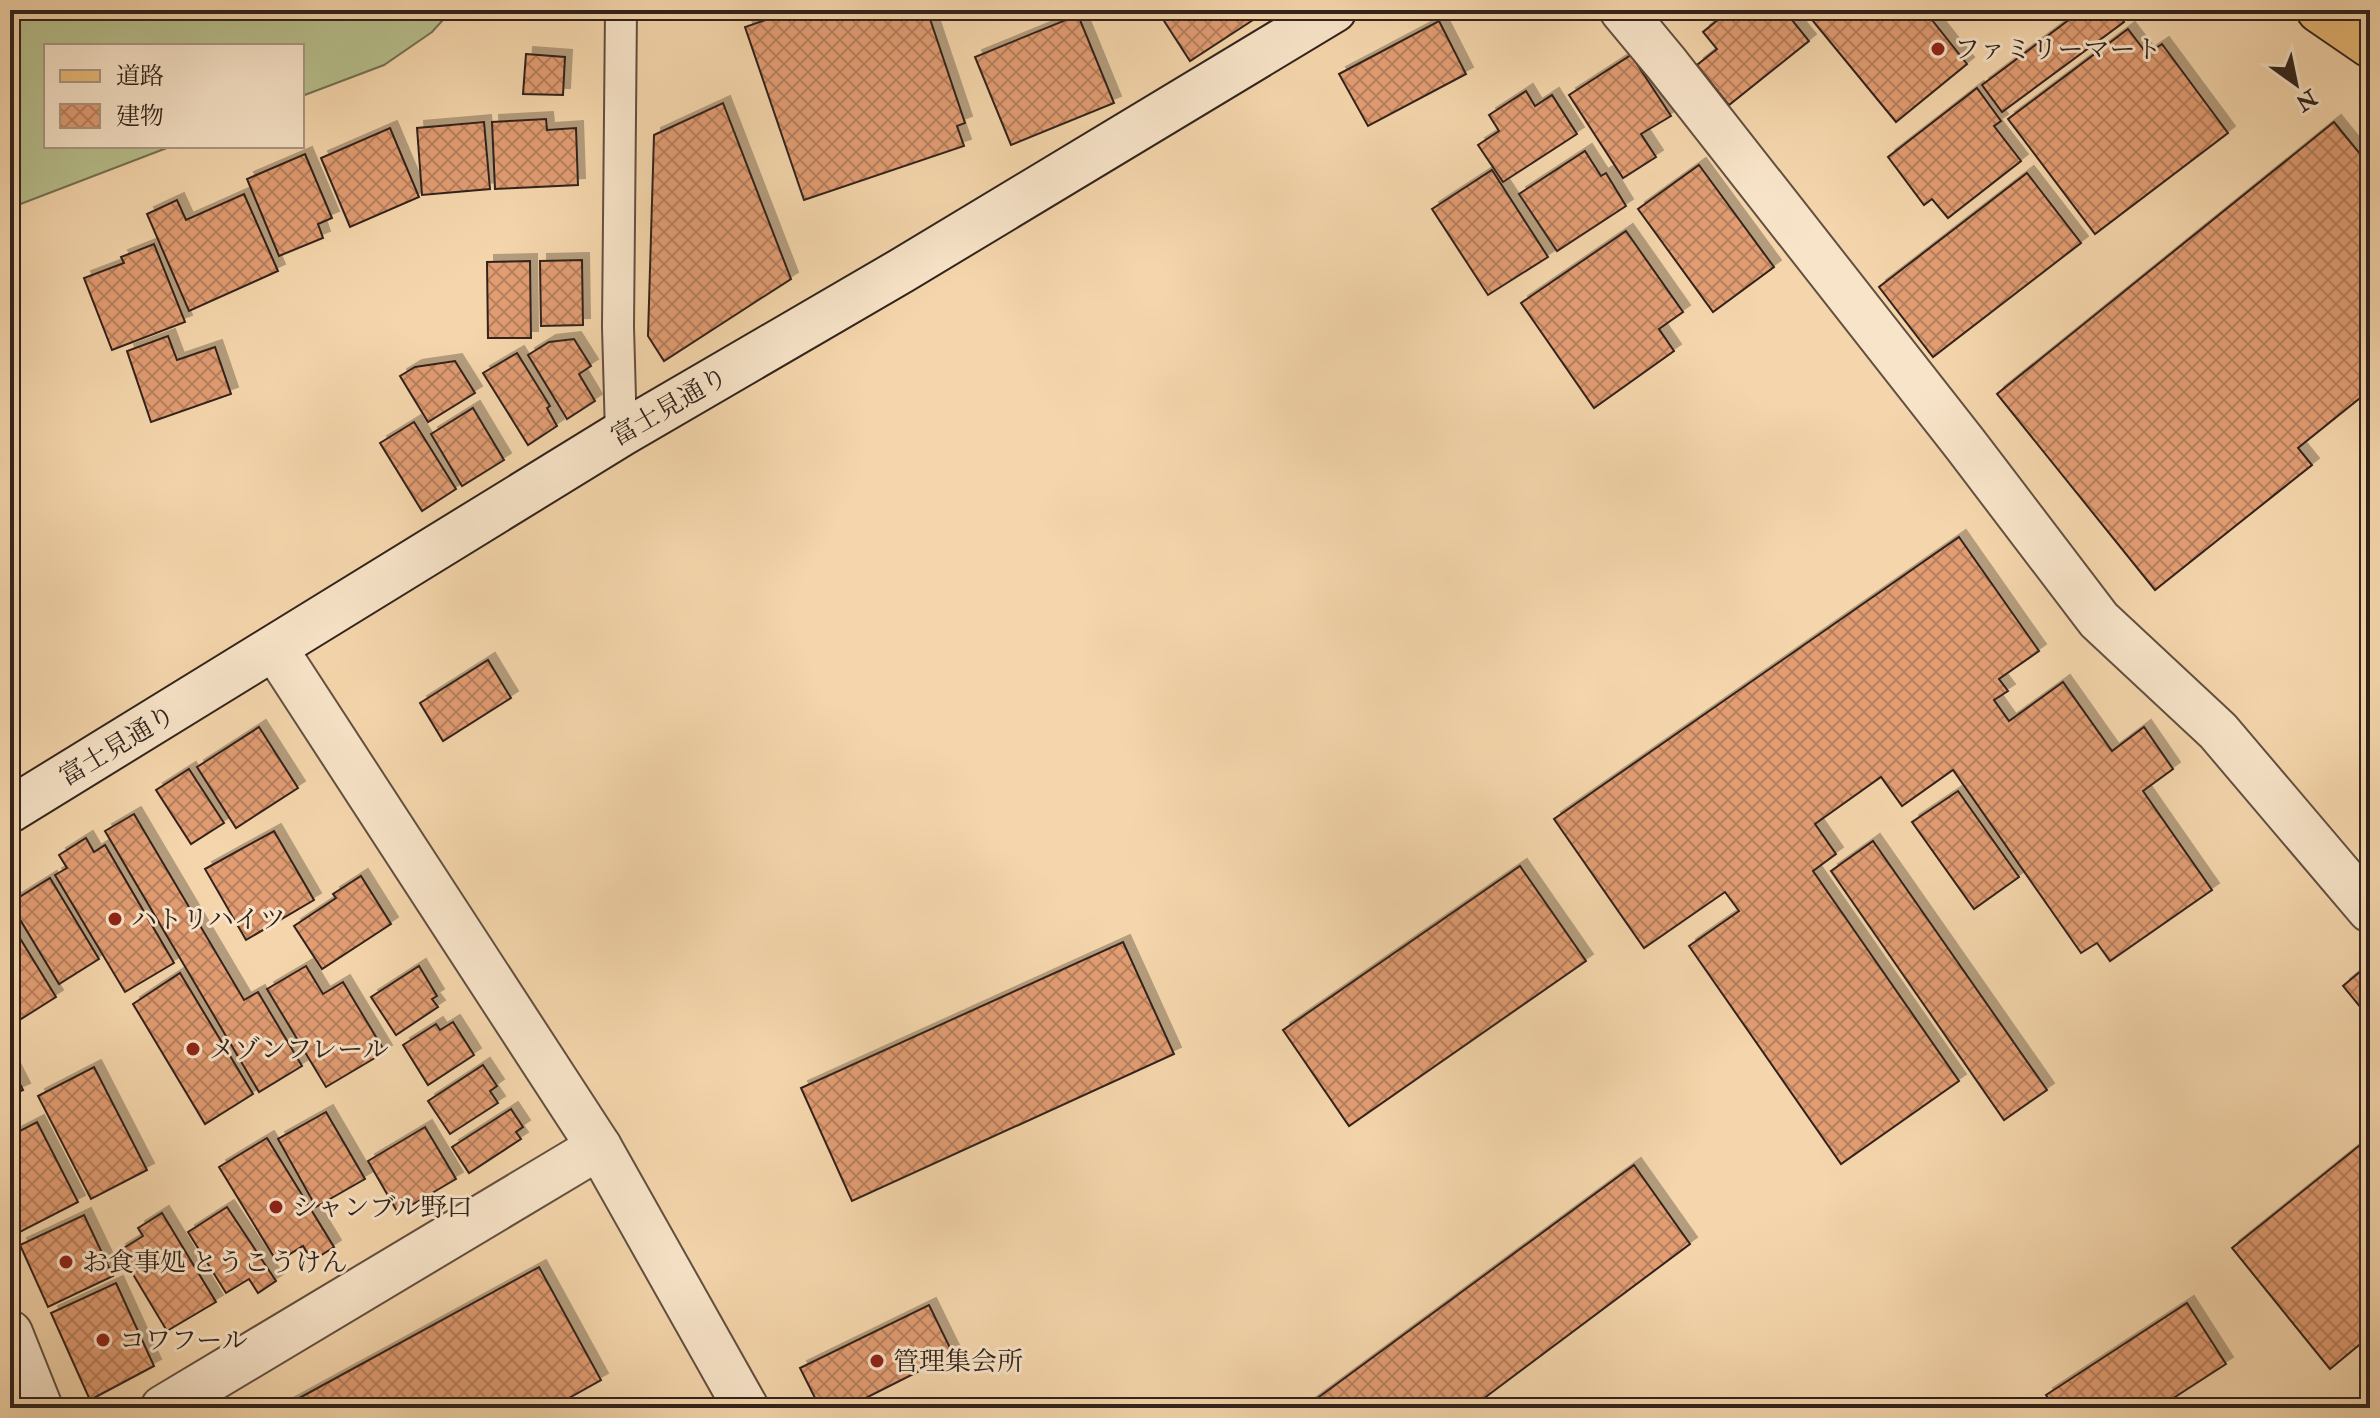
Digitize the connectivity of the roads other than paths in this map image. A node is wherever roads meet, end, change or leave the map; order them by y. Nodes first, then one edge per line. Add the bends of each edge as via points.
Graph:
1 (621, 10) edge
2 (1334, 10) edge
3 (1622, 10) edge
4 (2319, 10) edge
5 (2370, 45) edge
6 (621, 434) junction
7 (275, 649) junction
8 (10, 810) edge
9 (2370, 910) edge
10 (599, 1147) junction
11 (10, 1333) edge
12 (40, 1408) edge
13 (163, 1408) edge
14 (746, 1408) edge

1 - 6 lane
2 - 6 street, 富士見通り
3 - 9 street via 2099,620 2218,731
4 - 5 main road
6 - 7 street, 富士見通り
7 - 8 street, 富士見通り
7 - 10 street
10 - 13 street
10 - 14 street
11 - 12 street

